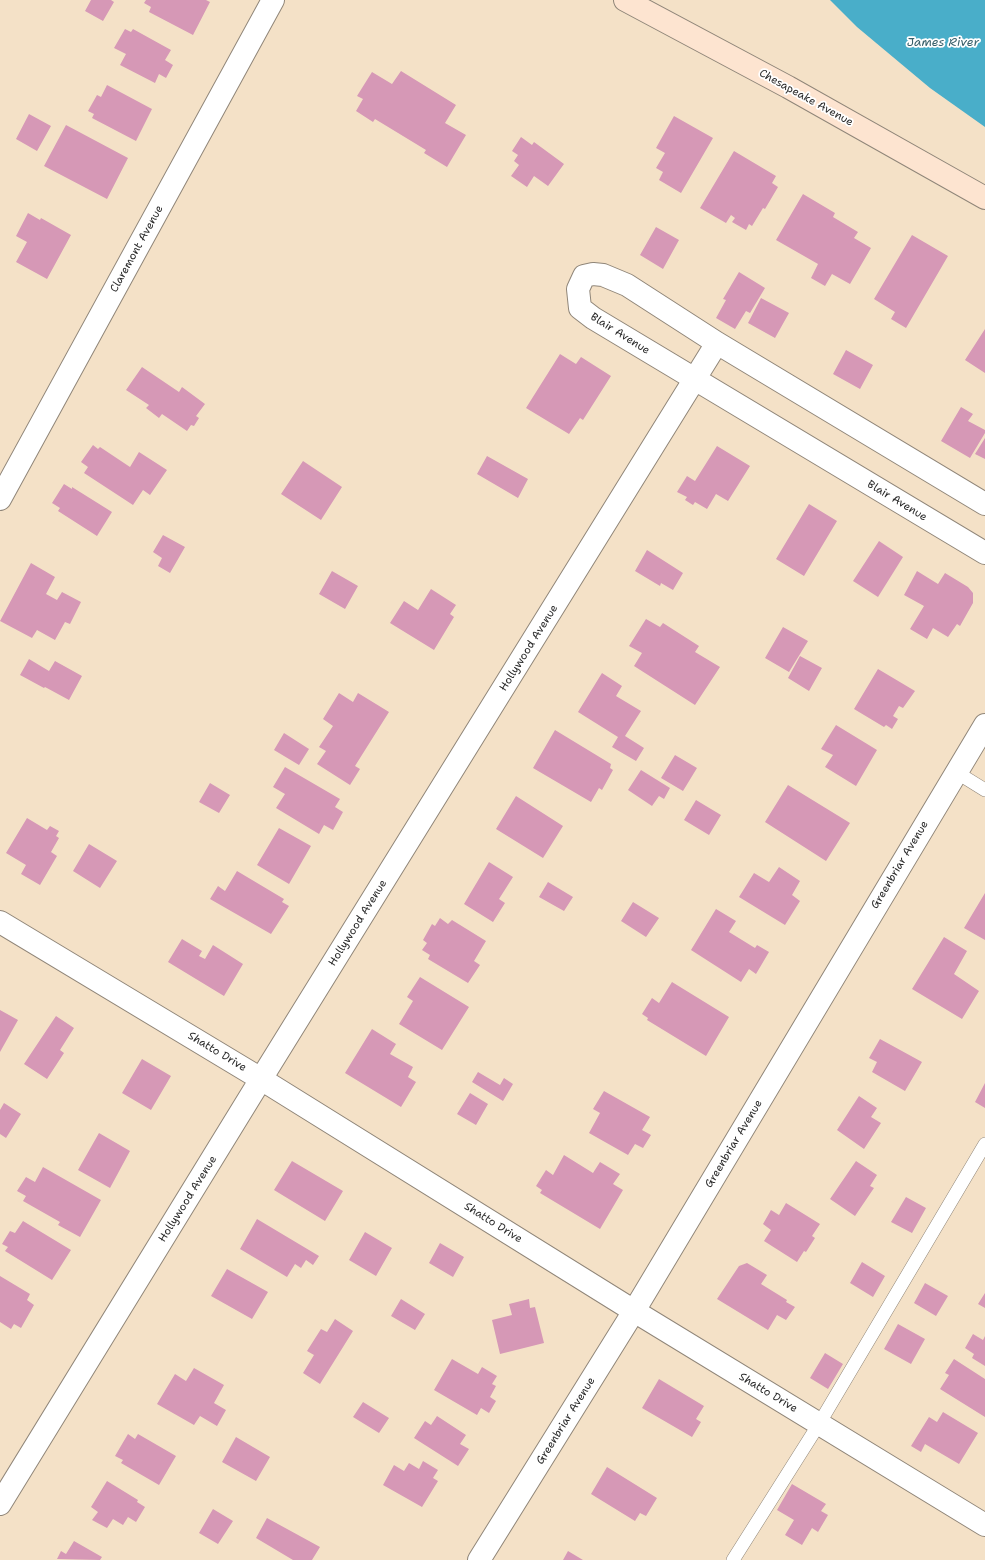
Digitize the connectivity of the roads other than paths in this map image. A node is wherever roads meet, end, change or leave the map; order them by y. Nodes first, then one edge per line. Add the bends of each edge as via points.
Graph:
1 (273, 0) edge
2 (625, 0) edge
3 (985, 198) edge
4 (717, 343) junction
5 (694, 380) junction
6 (0, 499) edge
7 (985, 504) edge
8 (985, 553) edge
9 (985, 724) edge
10 (956, 772) junction
11 (985, 790) edge
12 (0, 922) edge
13 (261, 1079) junction
14 (985, 1144) edge
15 (634, 1311) junction
16 (818, 1424) junction
17 (0, 1504) edge
18 (985, 1525) edge
19 (479, 1560) edge
20 (733, 1560) edge

1 - 6 street, Claremont Avenue
2 - 3 main road, Chesapeake Avenue via 788,87
4 - 5 street, Hollywood Avenue
4 - 5 street, Blair Avenue via 627,285 603,275 584,276 578,289 580,308
4 - 7 street, Blair Avenue
5 - 8 street, Blair Avenue
5 - 13 street, Hollywood Avenue
9 - 10 street, Greenbriar Avenue
10 - 11 lane
10 - 15 street, Greenbriar Avenue
12 - 13 street, Shatto Drive
13 - 15 street, Shatto Drive
13 - 17 street, Hollywood Avenue
14 - 16 lane
15 - 16 street, Shatto Drive
15 - 19 street, Greenbriar Avenue
16 - 18 street, Shatto Drive
16 - 20 lane

